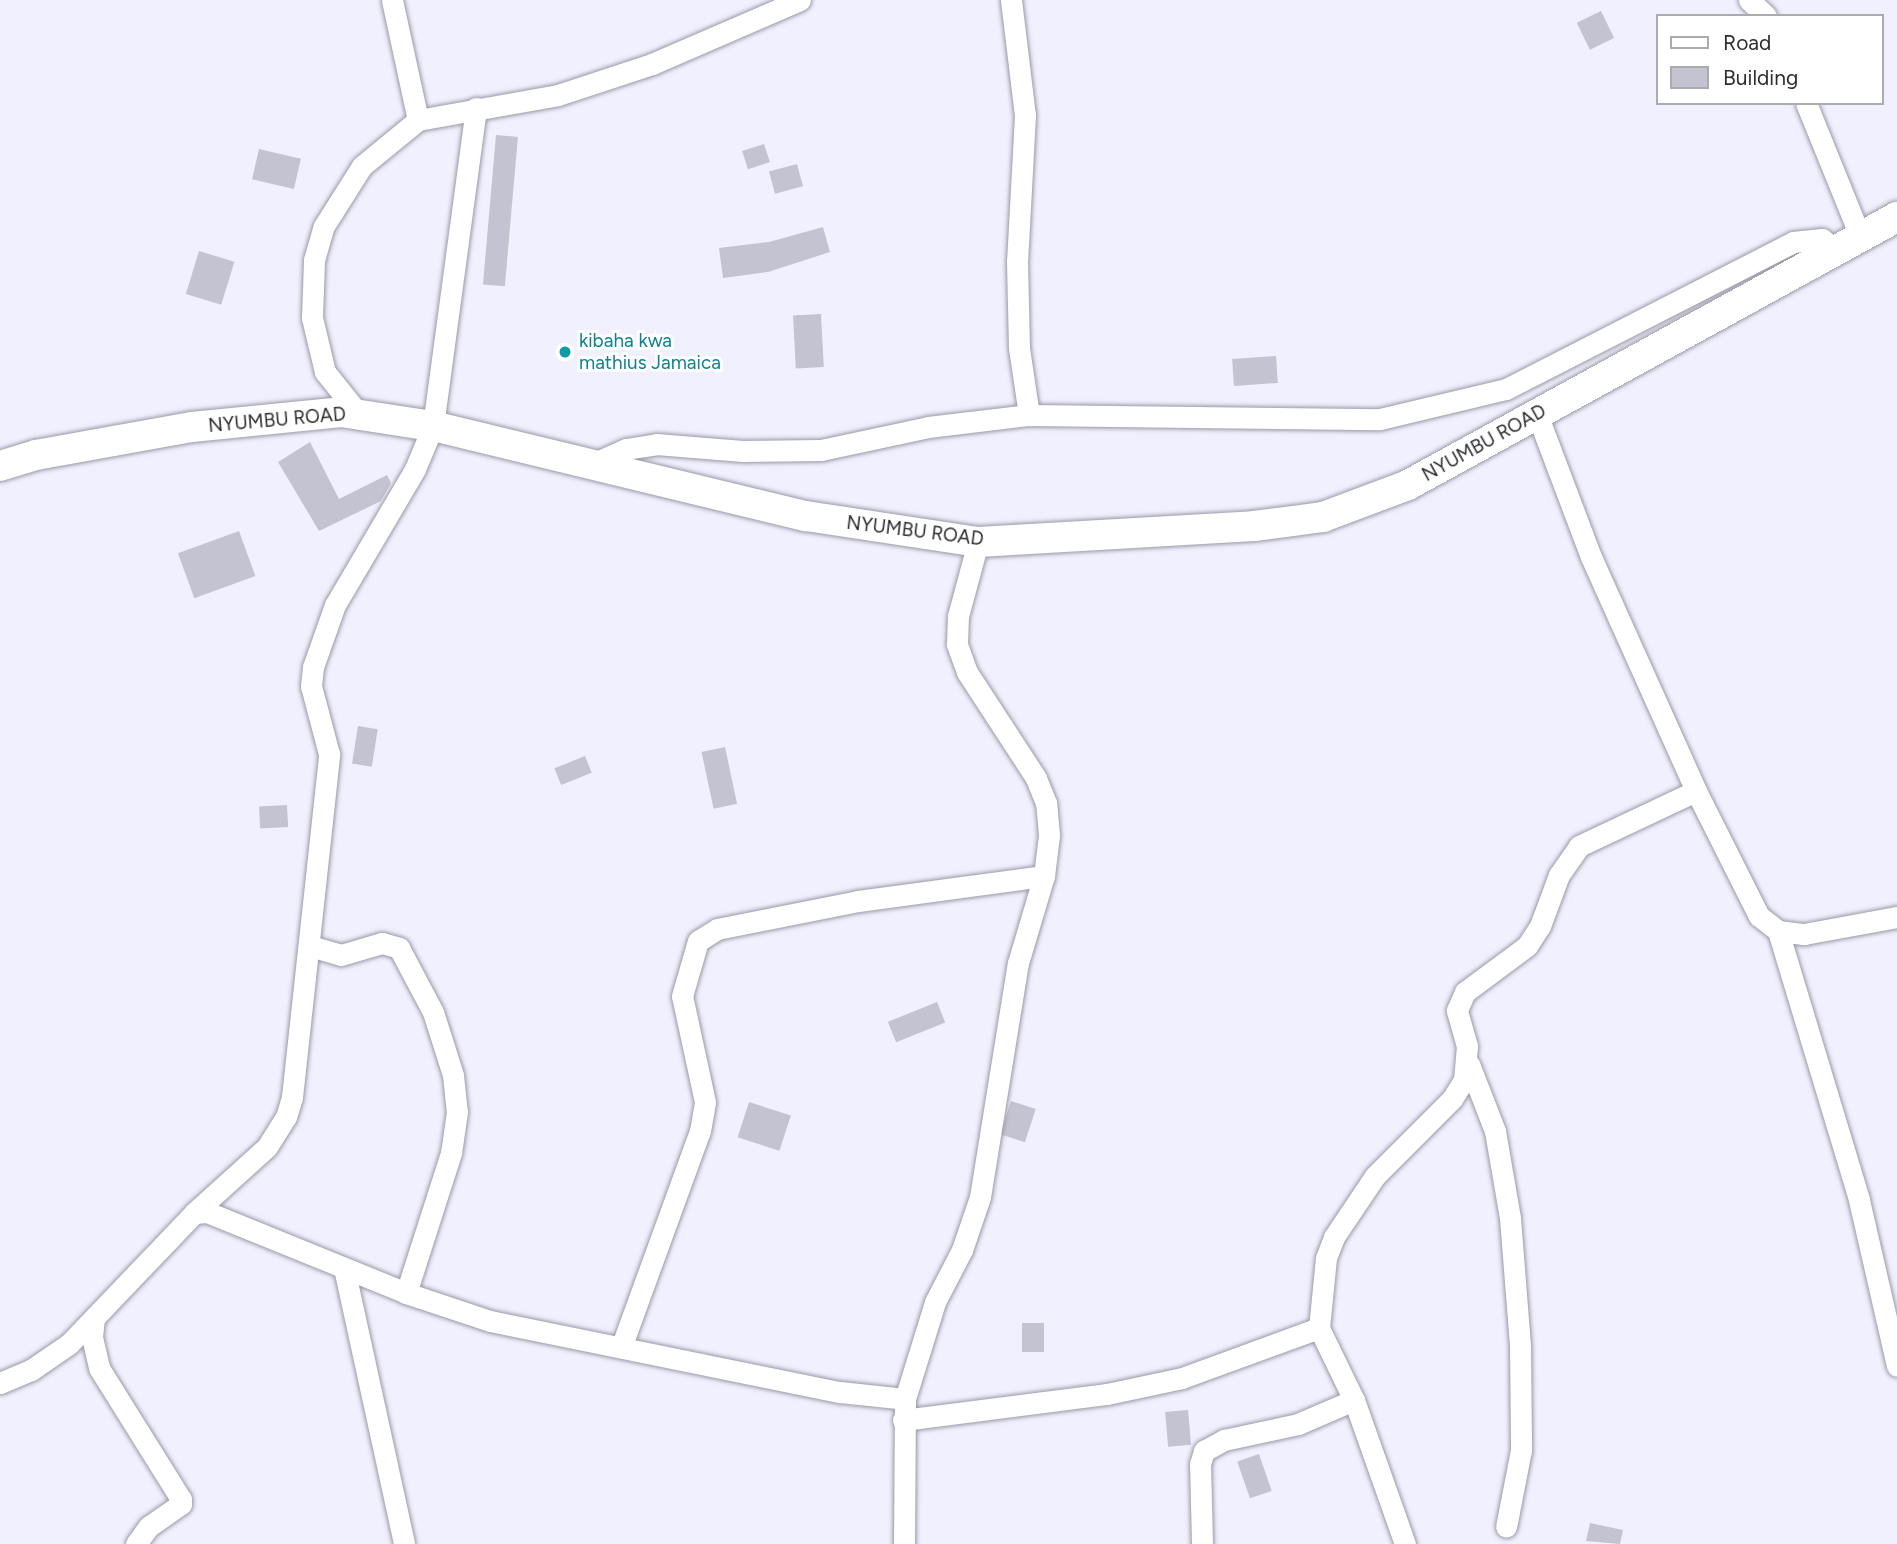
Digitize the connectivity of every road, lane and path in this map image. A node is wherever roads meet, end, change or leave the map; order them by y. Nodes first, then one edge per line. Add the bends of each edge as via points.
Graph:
1 (392, 0) edge
2 (800, 0) edge
3 (1011, 0) edge
4 (1749, 0) edge
5 (1764, 14) edge
6 (1807, 105) edge
7 (476, 108) junction
8 (418, 120) junction
9 (1897, 216) edge
10 (1849, 244) junction
11 (358, 413) junction
12 (1537, 414) junction
13 (1029, 415) junction
14 (433, 426) junction
15 (590, 465) junction
16 (0, 466) edge
17 (978, 542) junction
18 (1696, 791) junction
19 (1044, 876) junction
20 (1897, 917) edge
21 (1778, 931) junction
22 (310, 946) junction
23 (1469, 1064) junction
24 (194, 1213) junction
25 (344, 1268) junction
26 (406, 1293) junction
27 (93, 1318) junction
28 (1319, 1328) junction
29 (622, 1345) junction
30 (1897, 1366) edge
31 (0, 1382) edge
32 (1354, 1400) junction
33 (904, 1409) junction
34 (1506, 1527) dead end
35 (136, 1544) edge
36 (404, 1544) edge
37 (904, 1544) edge
38 (1202, 1544) edge
39 (1405, 1544) edge

1 - 8 street
2 - 7 street via 652,64 558,94
3 - 13 street via 1025,115 1017,274 1019,348
4 - 5 street
6 - 10 street
7 - 8 street
7 - 14 street
8 - 11 street via 362,166 324,226 314,260 316,349 324,372
9 - 10 street, NYUMBU ROAD
10 - 12 street, NYUMBU ROAD
10 - 13 street via 1822,239 1793,242 1506,389 1418,413 1321,421
11 - 14 street, NYUMBU ROAD
11 - 16 street, NYUMBU ROAD via 192,428 36,455
12 - 17 street, NYUMBU ROAD via 1408,485 1323,517 1254,526
12 - 18 street via 1591,557
13 - 15 street via 928,427 821,450 743,451 656,444 626,449
14 - 15 street, NYUMBU ROAD
14 - 22 street via 415,469 335,605 313,667 311,686 329,754
15 - 17 street, NYUMBU ROAD via 806,516
17 - 19 street via 958,616 957,644 967,672 1019,747 1046,803 1049,835
18 - 21 street via 1759,916
18 - 23 street via 1606,831 1569,858 1527,946 1460,1000 1457,1010
19 - 29 street via 858,901 717,929 698,941 682,996 705,1102 700,1131
19 - 33 street via 1018,963 980,1196 962,1250 935,1302
20 - 21 street via 1804,934
21 - 30 street via 1858,1200
22 - 24 street via 286,1117 267,1147
22 - 26 street via 341,955 382,943 399,948 433,1012 453,1075 457,1112 451,1153
23 - 28 street via 1452,1099 1388,1160 1334,1237 1326,1258
23 - 34 street via 1495,1131 1513,1257 1521,1450
24 - 25 street via 220,1214
24 - 27 street
25 - 26 street
25 - 36 street
26 - 29 street via 490,1321
27 - 31 street via 69,1344 31,1370
27 - 35 street via 99,1368 181,1499 181,1504 149,1526
28 - 32 street
28 - 33 street via 1169,1381 1107,1394
29 - 33 street
32 - 38 street via 1298,1424 1224,1440 1204,1451 1200,1464
32 - 39 street
33 - 37 street

